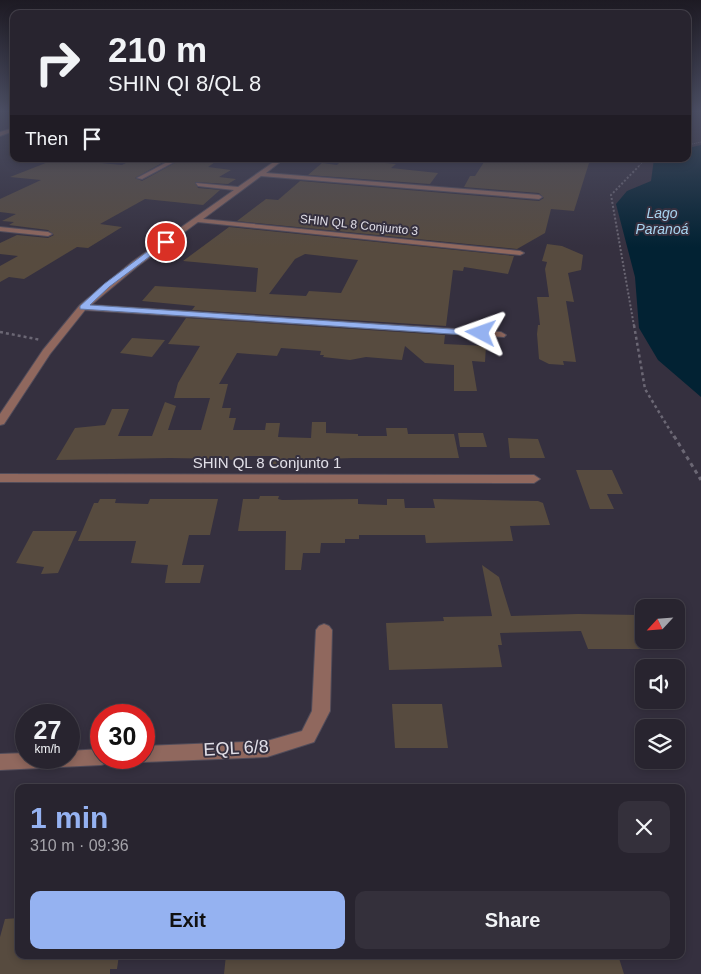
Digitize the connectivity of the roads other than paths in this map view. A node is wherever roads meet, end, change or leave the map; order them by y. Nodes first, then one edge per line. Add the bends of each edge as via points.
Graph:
1 (171, 162) edge
2 (277, 162) edge
3 (260, 174) junction
4 (140, 178) dead end
5 (198, 184) dead end
6 (239, 189) junction
7 (539, 197) dead end
8 (196, 220) junction
9 (0, 228) edge
10 (48, 234) dead end
11 (520, 253) dead end
12 (83, 307) junction
13 (501, 335) dead end
14 (0, 422) edge
15 (0, 478) edge
16 (534, 480) dead end
17 (324, 630) dead end
18 (155, 754) edge
19 (90, 758) edge
20 (0, 762) edge

1 - 4 street
2 - 3 street
3 - 6 street
3 - 7 street
5 - 6 street
6 - 8 street
8 - 11 street, SHIN QL 8 Conjunto 3
8 - 12 street via 128,269
9 - 10 street
12 - 13 street
12 - 14 street via 54,342
15 - 16 street, SHIN QL 8 Conjunto 1
17 - 18 street, EQL 6/8 via 321,711 308,737 267,749
19 - 20 street

